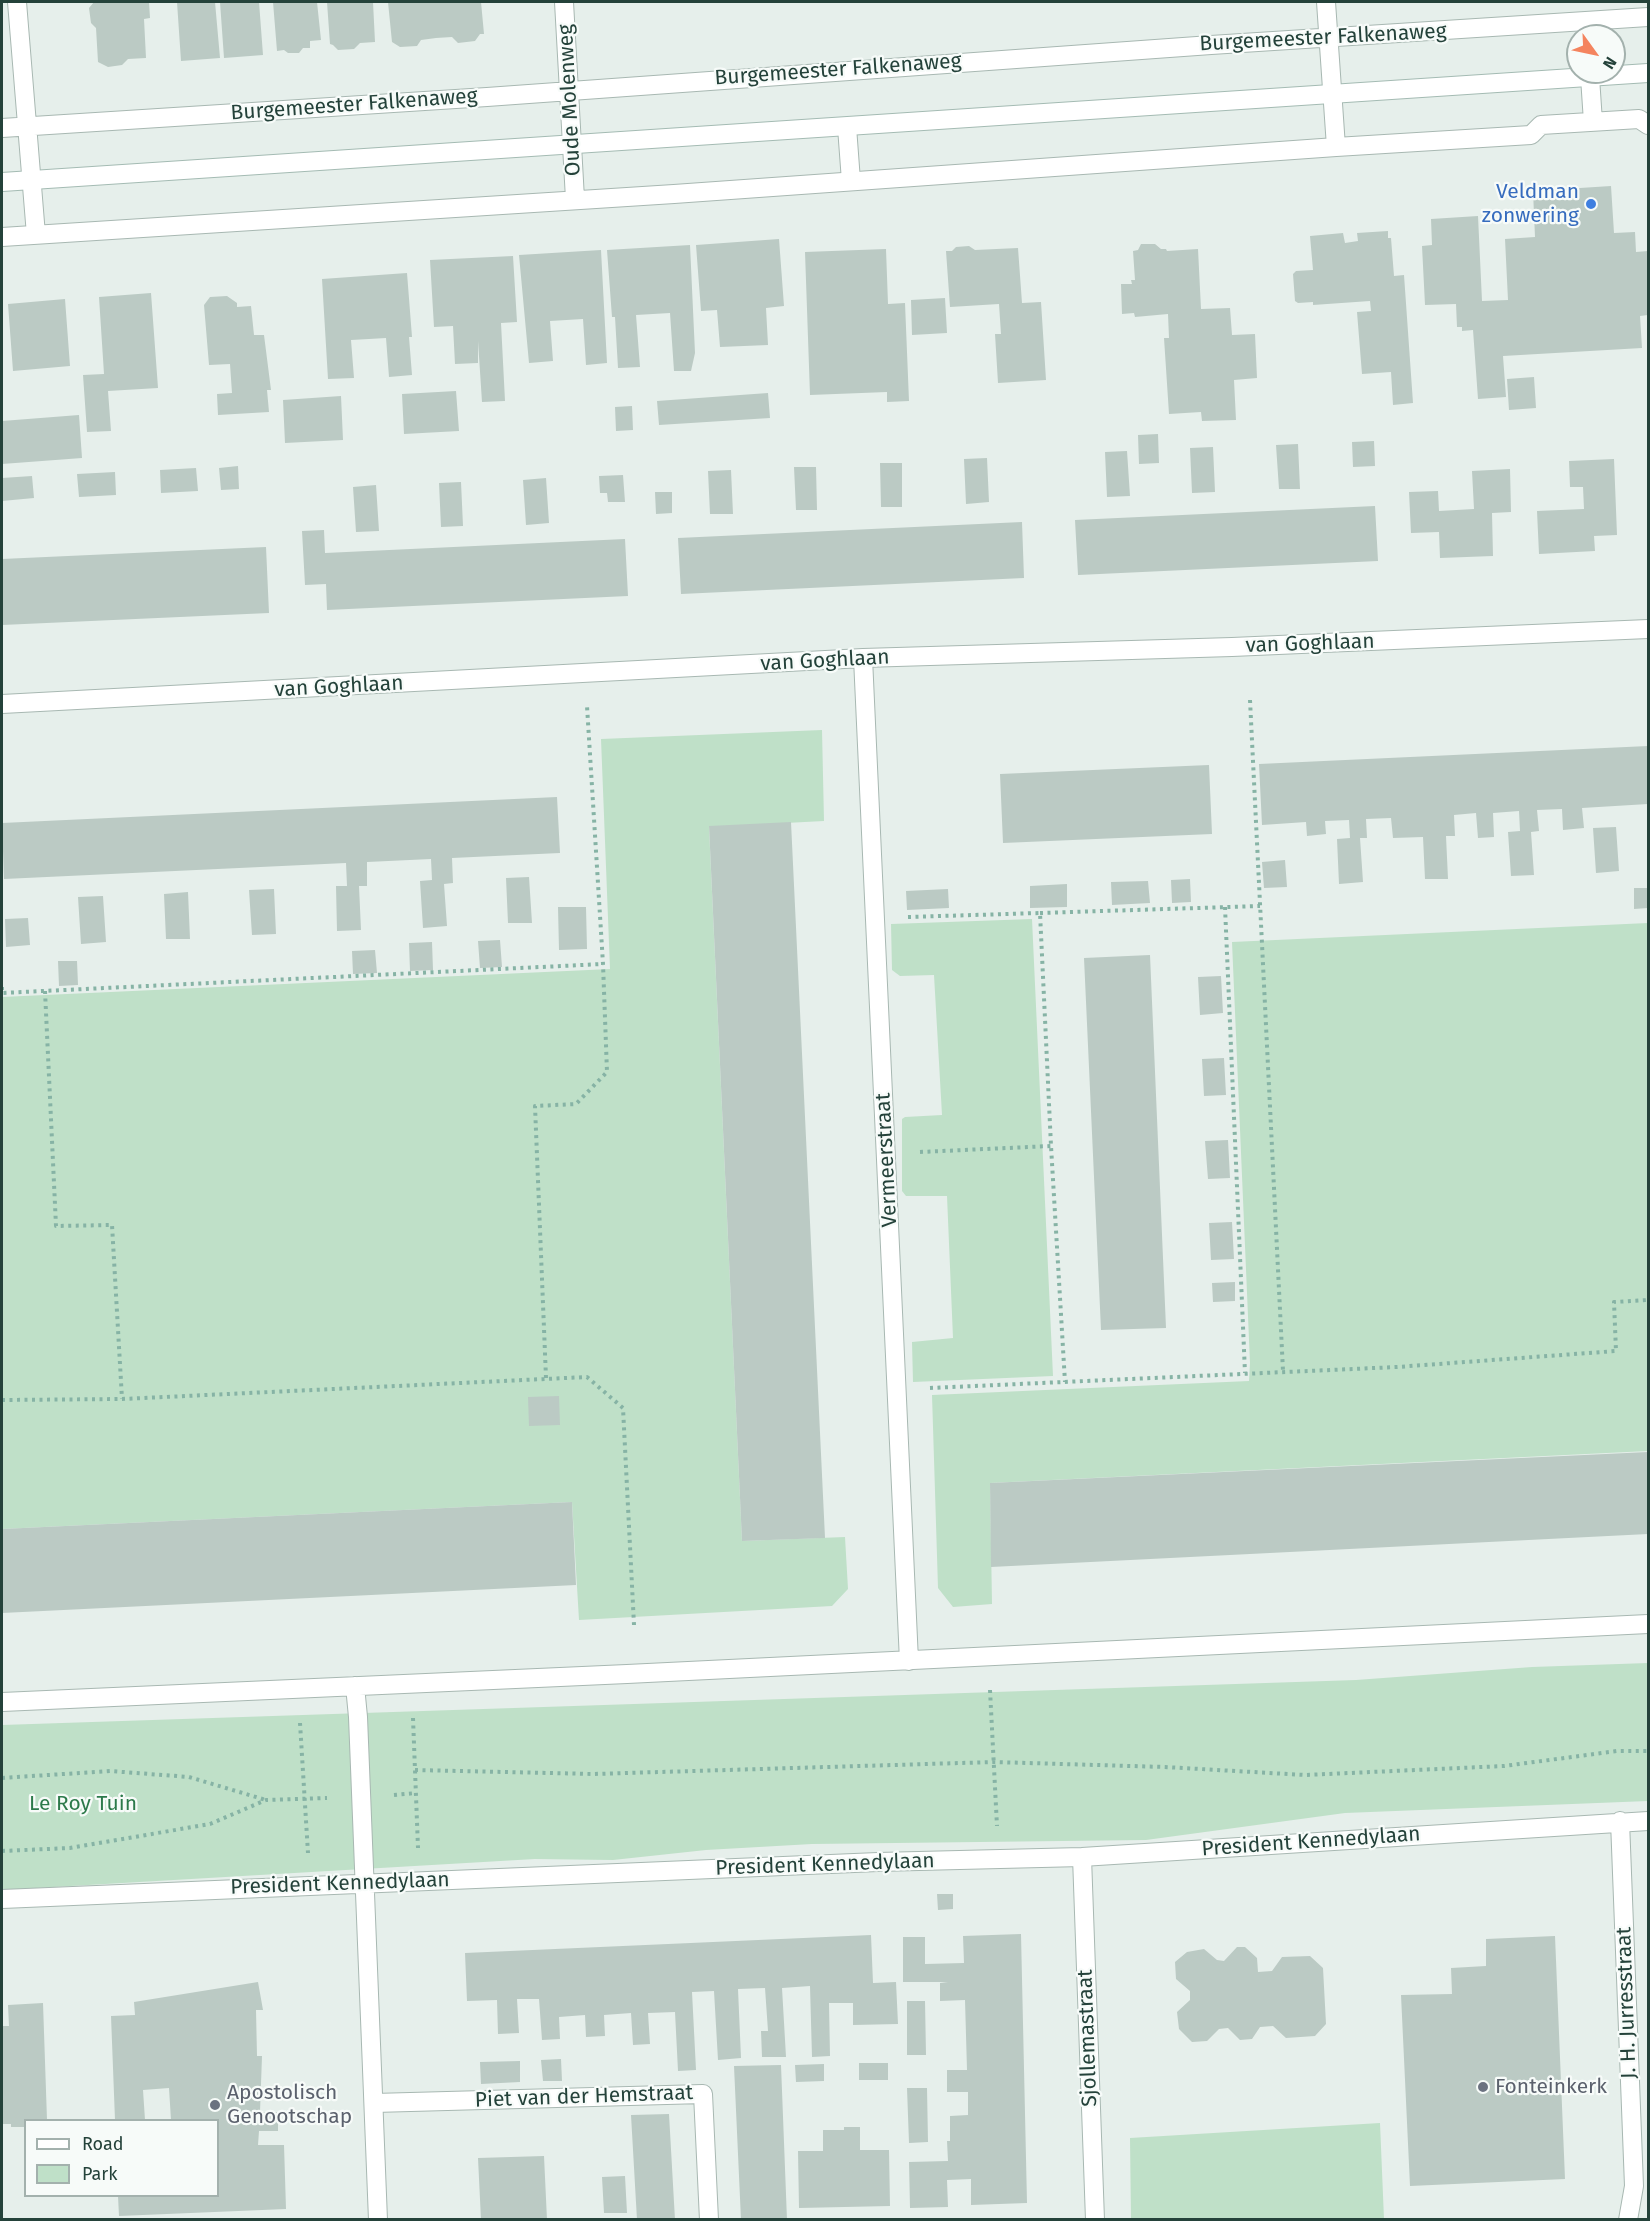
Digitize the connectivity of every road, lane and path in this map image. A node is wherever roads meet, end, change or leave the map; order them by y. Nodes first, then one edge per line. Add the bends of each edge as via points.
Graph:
1 (17, 2) edge
2 (564, 2) edge
3 (1326, 2) edge
4 (1648, 17) edge
5 (1329, 39) junction
6 (1648, 73) edge
7 (1626, 75) edge
8 (1566, 79) edge
9 (1590, 84) edge
10 (570, 91) junction
11 (1332, 94) junction
12 (1593, 122) junction
13 (1648, 125) edge
14 (28, 126) junction
15 (847, 127) junction
16 (2, 128) edge
17 (573, 144) junction
18 (1336, 147) junction
19 (32, 180) junction
20 (851, 181) junction
21 (2, 183) edge
22 (575, 200) junction
23 (36, 236) junction
24 (2, 237) edge
25 (1648, 629) edge
26 (863, 658) junction
27 (586, 675) junction
28 (1250, 700) dead end
29 (2, 704) edge
30 (1260, 906) junction
31 (1225, 907) junction
32 (1040, 913) junction
33 (898, 917) dead end
34 (603, 964) junction
35 (2, 987) edge
36 (45, 991) junction
37 (1051, 1146) junction
38 (887, 1153) junction
39 (1648, 1300) edge
40 (1283, 1371) junction
41 (1245, 1373) junction
42 (546, 1378) junction
43 (1065, 1382) junction
44 (898, 1389) junction
45 (122, 1399) junction
46 (2, 1400) edge
47 (1648, 1624) edge
48 (634, 1625) dead end
49 (988, 1656) junction
50 (909, 1661) junction
51 (412, 1684) junction
52 (355, 1686) junction
53 (298, 1689) junction
54 (2, 1702) edge
55 (1648, 1751) edge
56 (994, 1762) junction
57 (415, 1770) junction
58 (2, 1778) edge
59 (416, 1794) junction
60 (361, 1796) junction
61 (305, 1798) junction
62 (266, 1800) junction
63 (1620, 1821) junction
64 (1648, 1821) edge
65 (2, 1851) edge
66 (1082, 1857) junction
67 (998, 1859) junction
68 (419, 1880) junction
69 (365, 1883) junction
70 (310, 1885) junction
71 (2, 1899) edge
72 (374, 2103) junction
73 (378, 2220) edge
74 (709, 2220) edge
75 (1095, 2220) edge
76 (1628, 2220) edge

1 - 14 street
2 - 10 street, Oude Molenweg
3 - 5 street
4 - 5 street, Burgemeester Falkenaweg
5 - 10 street, Burgemeester Falkenaweg
5 - 11 street
6 - 7 street
8 - 11 street
9 - 12 street
10 - 14 street, Burgemeester Falkenaweg
10 - 17 street, Oude Molenweg
11 - 15 street
11 - 18 street
12 - 13 street via 1639,119
12 - 18 street via 1541,125 1531,135
14 - 16 street, Burgemeester Falkenaweg
14 - 19 street
15 - 17 street
15 - 20 street
17 - 19 street
17 - 22 street, Oude Molenweg
18 - 20 street
19 - 21 street
19 - 23 street
20 - 22 street
22 - 23 street
23 - 24 street
25 - 26 street, van Goghlaan
26 - 27 street, van Goghlaan
26 - 38 street, Vermeerstraat
27 - 29 street, van Goghlaan
27 - 34 path
28 - 30 path
30 - 31 path
30 - 40 path
31 - 32 path
31 - 41 path
32 - 33 path
32 - 37 path
34 - 36 path
34 - 42 path via 608,1072 576,1104 535,1106
35 - 36 path via 2,993
36 - 45 path via 56,1226 112,1225
37 - 38 path
37 - 43 path
38 - 44 street, Vermeerstraat
39 - 40 path via 1614,1302 1616,1350 1397,1367
40 - 41 path
41 - 43 path
42 - 45 path
42 - 48 path via 587,1377 623,1408
43 - 44 path
44 - 50 street, Vermeerstraat
45 - 46 path
47 - 49 street
49 - 50 street
49 - 56 path
50 - 51 street
51 - 52 street
51 - 57 path
52 - 53 street
52 - 60 street
53 - 54 street
53 - 61 path
55 - 56 path via 1617,1751 1504,1766 1305,1775
56 - 57 path via 593,1774
56 - 67 path
57 - 59 path
58 - 62 path via 110,1771 189,1777
59 - 60 path
59 - 68 path
60 - 61 path
60 - 69 street
61 - 62 path
61 - 70 path
62 - 65 path via 210,1824 70,1848
63 - 64 street, President Kennedylaan
63 - 66 street, President Kennedylaan
63 - 76 street, J. H. Jurresstraat via 1634,2186
66 - 67 street, President Kennedylaan
66 - 75 street, Sjollemastraat
67 - 68 street, President Kennedylaan
68 - 69 street, President Kennedylaan
69 - 70 street, President Kennedylaan
69 - 72 street
70 - 71 street, President Kennedylaan
72 - 73 street
72 - 74 street, Piet van der Hemstraat via 703,2094

